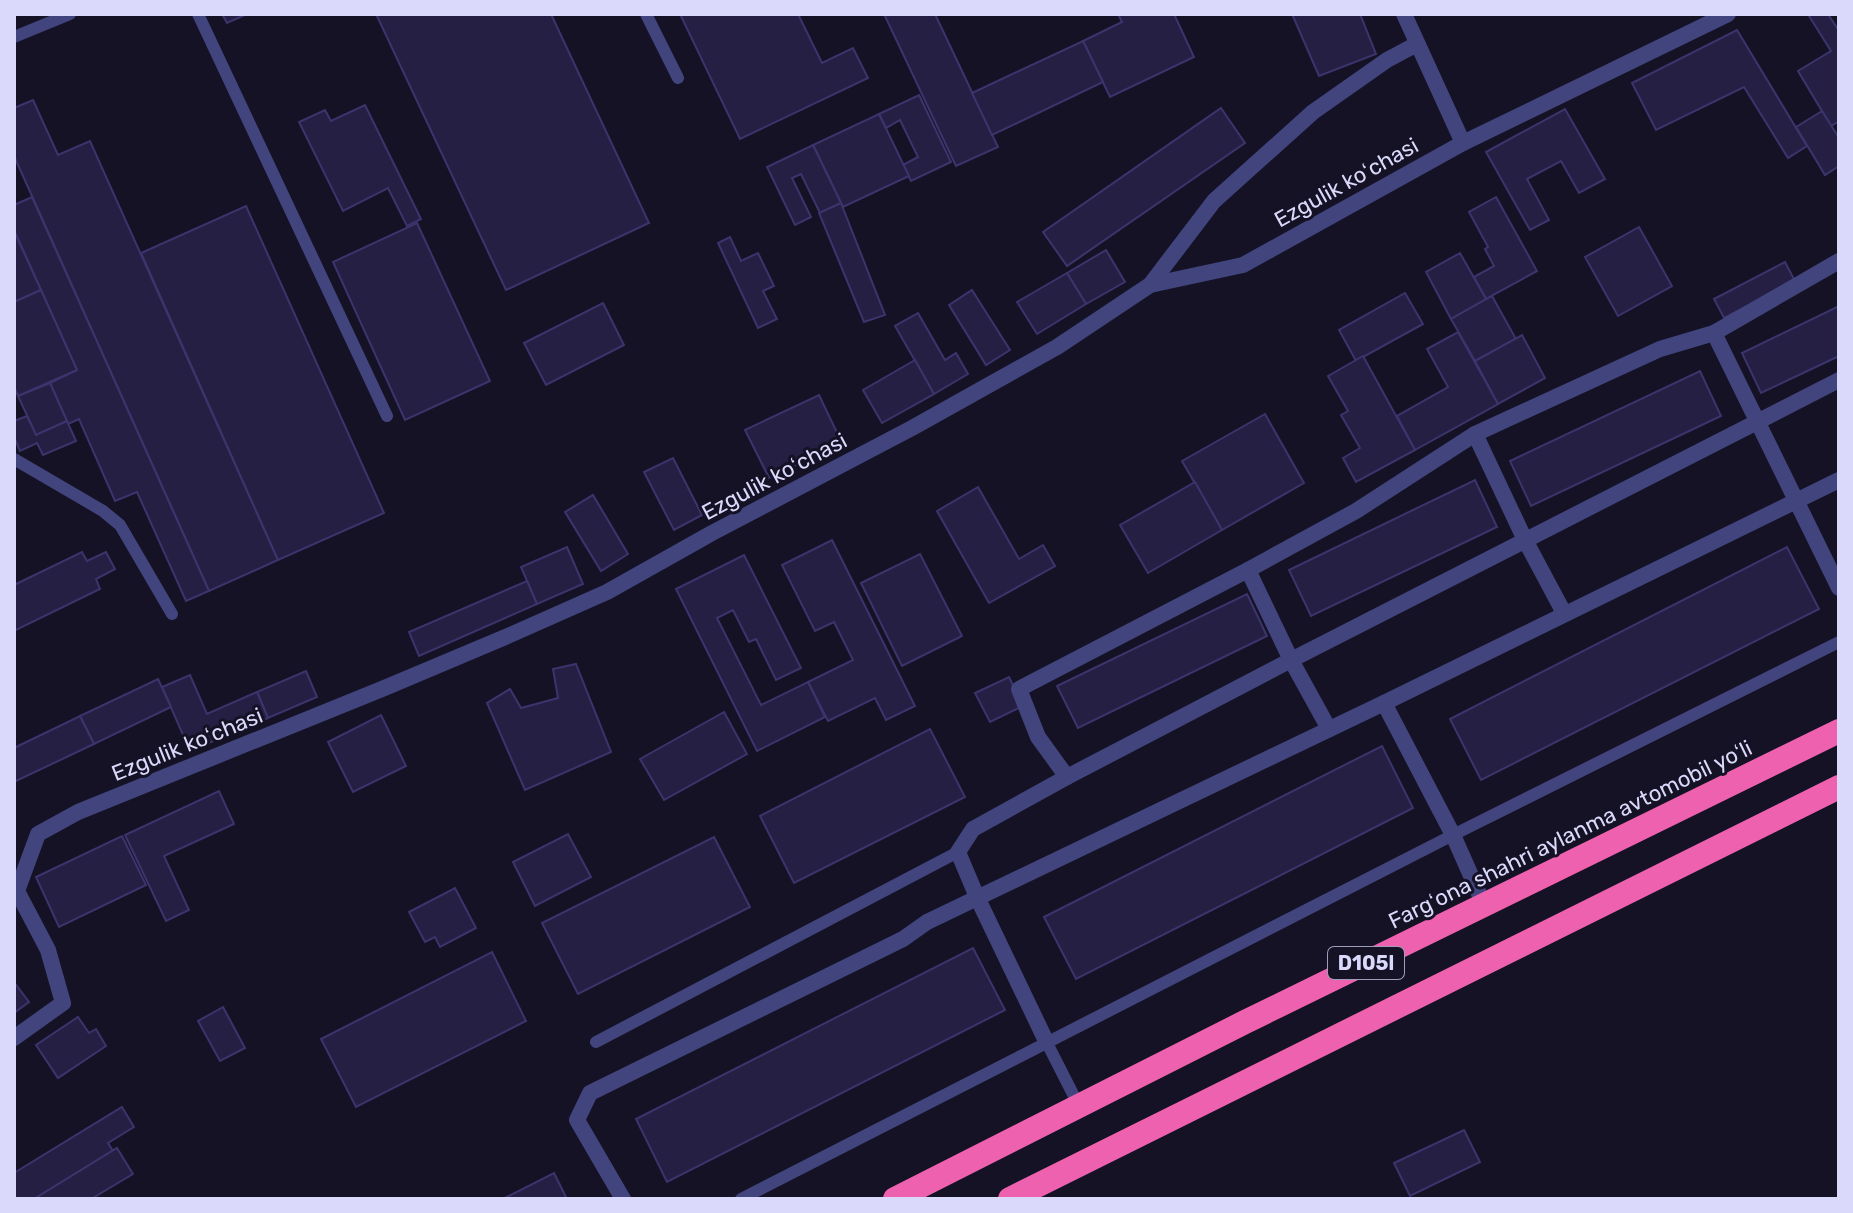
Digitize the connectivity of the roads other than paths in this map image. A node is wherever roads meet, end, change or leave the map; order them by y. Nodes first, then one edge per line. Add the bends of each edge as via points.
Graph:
1 (70, 14) edge
2 (198, 14) edge
3 (646, 14) edge
4 (1404, 14) edge
5 (1728, 14) edge
6 (14, 37) edge
7 (1417, 44) junction
8 (678, 78) dead end
9 (1463, 143) junction
10 (1839, 261) edge
11 (1150, 285) junction
12 (1714, 333) junction
13 (1839, 380) edge
14 (387, 416) dead end
15 (1757, 422) junction
16 (1475, 434) junction
17 (14, 459) edge
18 (1839, 480) edge
19 (1796, 502) junction
20 (1525, 540) junction
21 (1248, 570) junction
22 (1839, 588) edge
23 (1564, 613) junction
24 (172, 614) dead end
25 (1839, 642) edge
26 (1291, 660) junction
27 (1384, 703) junction
28 (1329, 729) junction
29 (1839, 731) edge
30 (1067, 777) junction
31 (1839, 787) edge
32 (1453, 835) junction
33 (958, 852) junction
34 (977, 897) junction
35 (1484, 905) junction
36 (14, 1038) edge
37 (596, 1042) dead end
38 (1047, 1043) junction
39 (1079, 1106) junction
40 (623, 1199) edge
41 (741, 1199) edge
42 (895, 1199) edge
43 (1010, 1199) edge

1 - 6 lane
2 - 14 lane
3 - 8 lane
4 - 7 street
5 - 9 street, Ezgulik koʻchasi
7 - 9 street
7 - 11 street via 1313,112 1214,201
9 - 11 street, Ezgulik koʻchasi via 1243,265
10 - 12 street
11 - 36 street, Ezgulik koʻchasi via 1057,347 607,592 78,812 38,834 17,891 48,950 63,1003
12 - 15 street
12 - 16 street via 1660,349
13 - 15 street
15 - 19 street
15 - 20 street
16 - 20 street
16 - 21 street via 1356,511
17 - 24 lane via 120,525
18 - 19 street
19 - 22 street
19 - 23 street
20 - 23 street
20 - 26 street
21 - 26 street
21 - 30 street via 1019,689 1038,737
23 - 27 street
25 - 32 lane
26 - 28 street
26 - 30 street
27 - 28 street
27 - 32 street
28 - 34 street
29 - 35 highway, Fargʻona shahri aylanma avtomobil yoʻli / D105l
30 - 33 street via 973,829
31 - 43 highway, D105l
32 - 35 street
32 - 38 lane
33 - 34 street
33 - 37 lane
34 - 38 street
34 - 40 street via 903,939 590,1093 577,1120
35 - 39 highway, Fargʻona shahri aylanma avtomobil yoʻli / D105l
38 - 39 lane
38 - 41 lane
39 - 42 highway, Fargʻona shahri aylanma avtomobil yoʻli / D105l

